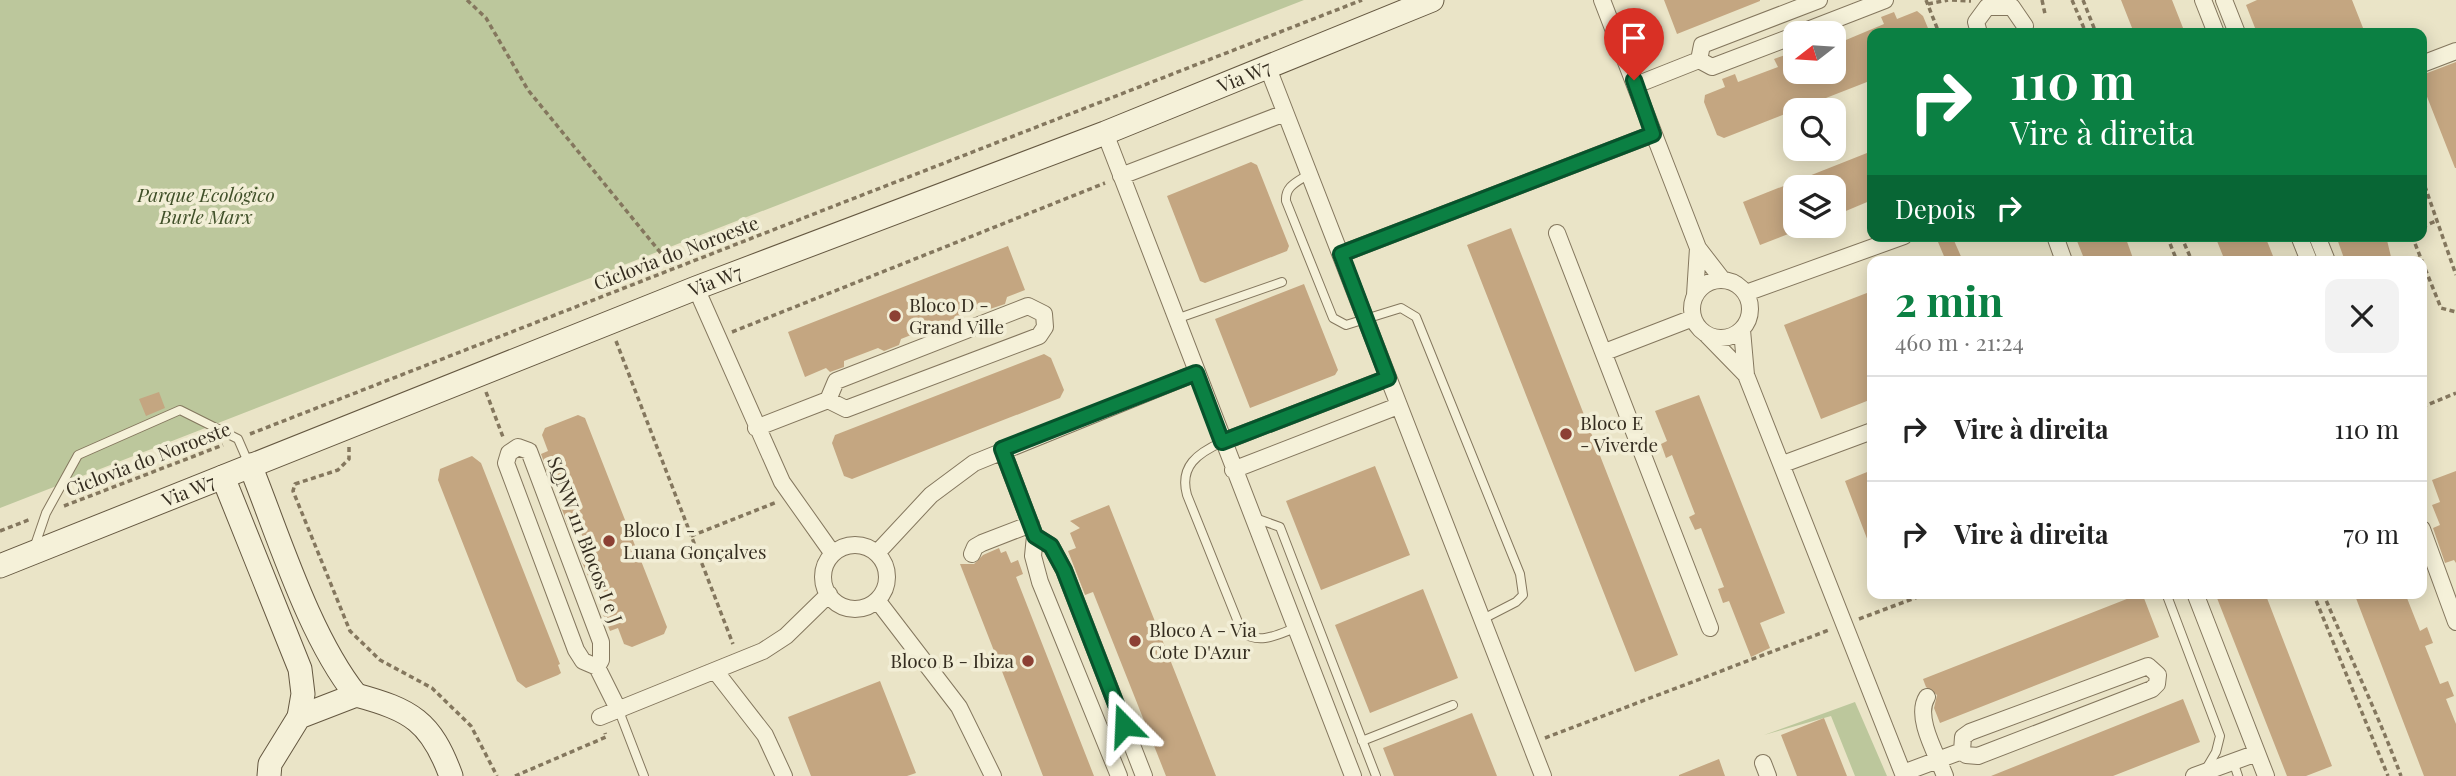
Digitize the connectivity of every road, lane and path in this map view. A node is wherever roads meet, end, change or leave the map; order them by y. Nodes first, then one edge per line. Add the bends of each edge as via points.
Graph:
1 (467, 0) edge
2 (1362, 0) edge
3 (1432, 0) edge
4 (1602, 0) edge
5 (1819, 0) edge
6 (1885, 0) edge
7 (1948, 0) edge
8 (2042, 0) edge
9 (2072, 0) edge
10 (2083, 0) edge
11 (2203, 0) edge
12 (2224, 0) edge
13 (1927, 2) edge
14 (2045, 14) dead end
15 (1831, 21) edge
16 (2025, 26) dead end
17 (1937, 28) edge
18 (1978, 28) edge
19 (2084, 28) edge
20 (2094, 28) edge
21 (2214, 28) edge
22 (2235, 28) edge
23 (1783, 40) edge
24 (2456, 51) edge
25 (1699, 60) junction
26 (2427, 62) edge
27 (1268, 68) junction
28 (1636, 85) junction
29 (1285, 113) junction
30 (1105, 133) junction
31 (1653, 134) junction
32 (1309, 174) junction
33 (1121, 176) junction
34 (2427, 192) edge
35 (2437, 221) junction
36 (2427, 225) edge
37 (1557, 233) dead end
38 (1887, 242) edge
39 (1698, 248) junction
40 (1341, 254) junction
41 (674, 268) junction
42 (2427, 273) edge
43 (2456, 275) edge
44 (1723, 279) junction
45 (1282, 282) dead end
46 (696, 288) junction
47 (1746, 293) junction
48 (1695, 295) junction
49 (2456, 314) edge
50 (1693, 318) junction
51 (1175, 319) junction
52 (1367, 321) junction
53 (609, 323) junction
54 (1742, 330) junction
55 (1705, 334) junction
56 (717, 338) junction
57 (1605, 352) junction
58 (479, 373) junction
59 (1196, 373) junction
60 (1746, 375) junction
61 (1388, 378) junction
62 (2456, 393) edge
63 (828, 400) junction
64 (2427, 405) edge
65 (1398, 406) junction
66 (344, 428) junction
67 (756, 428) junction
68 (1867, 433) edge
69 (238, 439) junction
70 (1222, 442) junction
71 (1002, 449) junction
72 (509, 453) junction
73 (1783, 464) junction
74 (250, 465) junction
75 (1233, 470) junction
76 (223, 477) junction
77 (791, 496) junction
78 (46, 513) junction
79 (1252, 517) junction
80 (1033, 530) junction
81 (0, 531) edge
82 (691, 536) junction
83 (2427, 543) edge
84 (33, 553) junction
85 (877, 553) junction
86 (833, 554) junction
87 (972, 554) dead end
88 (0, 566) edge
89 (829, 594) junction
90 (1912, 599) edge
91 (2168, 599) edge
92 (2196, 599) edge
93 (2315, 599) edge
94 (2326, 599) edge
95 (877, 600) junction
96 (1481, 620) junction
97 (2456, 622) edge
98 (1844, 624) junction
99 (1295, 628) junction
100 (1710, 628) dead end
101 (740, 662) junction
102 (597, 667) junction
103 (716, 672) junction
104 (356, 695) junction
105 (1927, 696) dead end
106 (1452, 705) dead end
107 (619, 710) junction
108 (299, 717) junction
109 (600, 717) joint
110 (1362, 741) junction
111 (1530, 744) junction
112 (1962, 751) junction
113 (2256, 753) junction
114 (1938, 760) junction
115 (2235, 768) edge
116 (2199, 774) edge
117 (1903, 775) edge
118 (269, 776) edge
119 (451, 776) edge
120 (496, 776) edge
121 (515, 776) edge
122 (644, 776) edge
123 (784, 776) edge
124 (993, 776) edge
125 (1119, 776) edge
126 (1144, 776) edge
127 (1353, 776) edge
128 (1376, 776) edge
129 (1543, 776) edge
130 (1945, 776) edge
131 (2266, 776) edge
132 (2388, 776) edge
133 (2402, 776) edge

1 - 41 path via 486,18 528,90
2 - 41 path, Ciclovia do Noroeste
3 - 27 main road, Via W7
4 - 28 street
5 - 25 street via 1702,45
6 - 15 street
7 - 13 path
8 - 14 path
9 - 19 path
10 - 20 path
11 - 21 street
12 - 22 street
13 - 17 path
16 - 18 street via 2012,7 1987,7 1976,22
23 - 25 street via 1712,67
24 - 26 street
25 - 28 street
27 - 29 street
27 - 30 main road, Via W7
28 - 31 street
29 - 32 street
29 - 33 street
30 - 33 street
30 - 46 main road, Via W7
31 - 39 street
31 - 40 street
32 - 40 street
32 - 52 lane via 1286,193 1291,213 1333,318 1346,325
33 - 51 street
33 - 56 path
34 - 35 path
35 - 36 path
35 - 43 path
37 - 57 street
38 - 47 street
39 - 44 street
39 - 48 street
40 - 52 street
41 - 46 path
41 - 69 path, Ciclovia do Noroeste
42 - 49 path via 2441,308
44 - 47 street
44 - 48 street via 1706,283
45 - 51 lane
46 - 53 main road, Via W7
46 - 56 street
47 - 54 street via 1751,312
48 - 50 street
50 - 55 street
50 - 57 street
51 - 59 street
52 - 61 street
52 - 96 lane via 1395,309 1416,317 1520,574 1523,595
53 - 58 main road, Via W7
53 - 82 path
54 - 55 street via 1724,338
54 - 60 street
55 - 60 street
56 - 67 street
57 - 100 street
58 - 66 main road, Via W7
58 - 72 path
59 - 70 street
59 - 71 street
60 - 73 street
61 - 65 street
61 - 70 street
62 - 64 path
63 - 63 street via 846,410 1039,336 1045,327 1044,314 1028,306 836,381
63 - 67 street
65 - 75 street
65 - 96 street
66 - 74 main road, Via W7
66 - 120 path via 349,459 338,470 295,484 293,491 350,631 380,660 432,688 471,726
67 - 77 street
68 - 73 street
69 - 74 lane
69 - 78 path, Ciclovia do Noroeste
69 - 78 lane via 180,410 78,455
70 - 75 street
70 - 99 lane via 1203,451 1186,470 1183,482 1192,508 1242,632 1261,639
71 - 80 street
71 - 85 street via 950,478
72 - 102 street via 506,463 576,650 583,661
72 - 102 street, SQNW 111 Blocos I e J via 518,447 528,451 601,642
73 - 98 street
74 - 76 main road, Via W7
74 - 104 main road via 322,643
75 - 79 street
76 - 84 main road, Via W7
76 - 108 main road via 300,669 303,694
77 - 82 path
77 - 86 street
78 - 81 path, Ciclovia do Noroeste
78 - 84 lane
79 - 99 street
79 - 110 lane via 1280,527
80 - 87 street via 982,543
80 - 125 street via 1040,582
80 - 126 street via 1051,546 1064,570
82 - 101 path
83 - 97 street
84 - 88 main road, Via W7
85 - 86 street via 855,545
85 - 95 street via 887,571 887,582
86 - 89 street via 824,569
89 - 95 street via 851,608
89 - 101 street via 786,636
90 - 98 path
91 - 116 lane via 2220,736 2216,751
92 - 113 street
93 - 132 path
94 - 133 path
95 - 124 street via 959,707
96 - 111 street
98 - 111 path
98 - 117 street
99 - 127 street
101 - 103 street
102 - 107 street
103 - 107 street
103 - 123 street via 765,735
104 - 108 main road
104 - 119 main road via 413,717 439,744
105 - 114 street via 1923,716
106 - 110 lane
107 - 109 street
107 - 122 lane
108 - 118 main road via 271,764
109 - 121 path via 606,737
110 - 128 lane
111 - 129 street
112 - 112 street via 1978,756 2152,689 2158,675 2143,667 1970,732 1963,737
112 - 114 street
113 - 115 street
113 - 131 street
114 - 117 street
114 - 130 street
115 - 116 street

